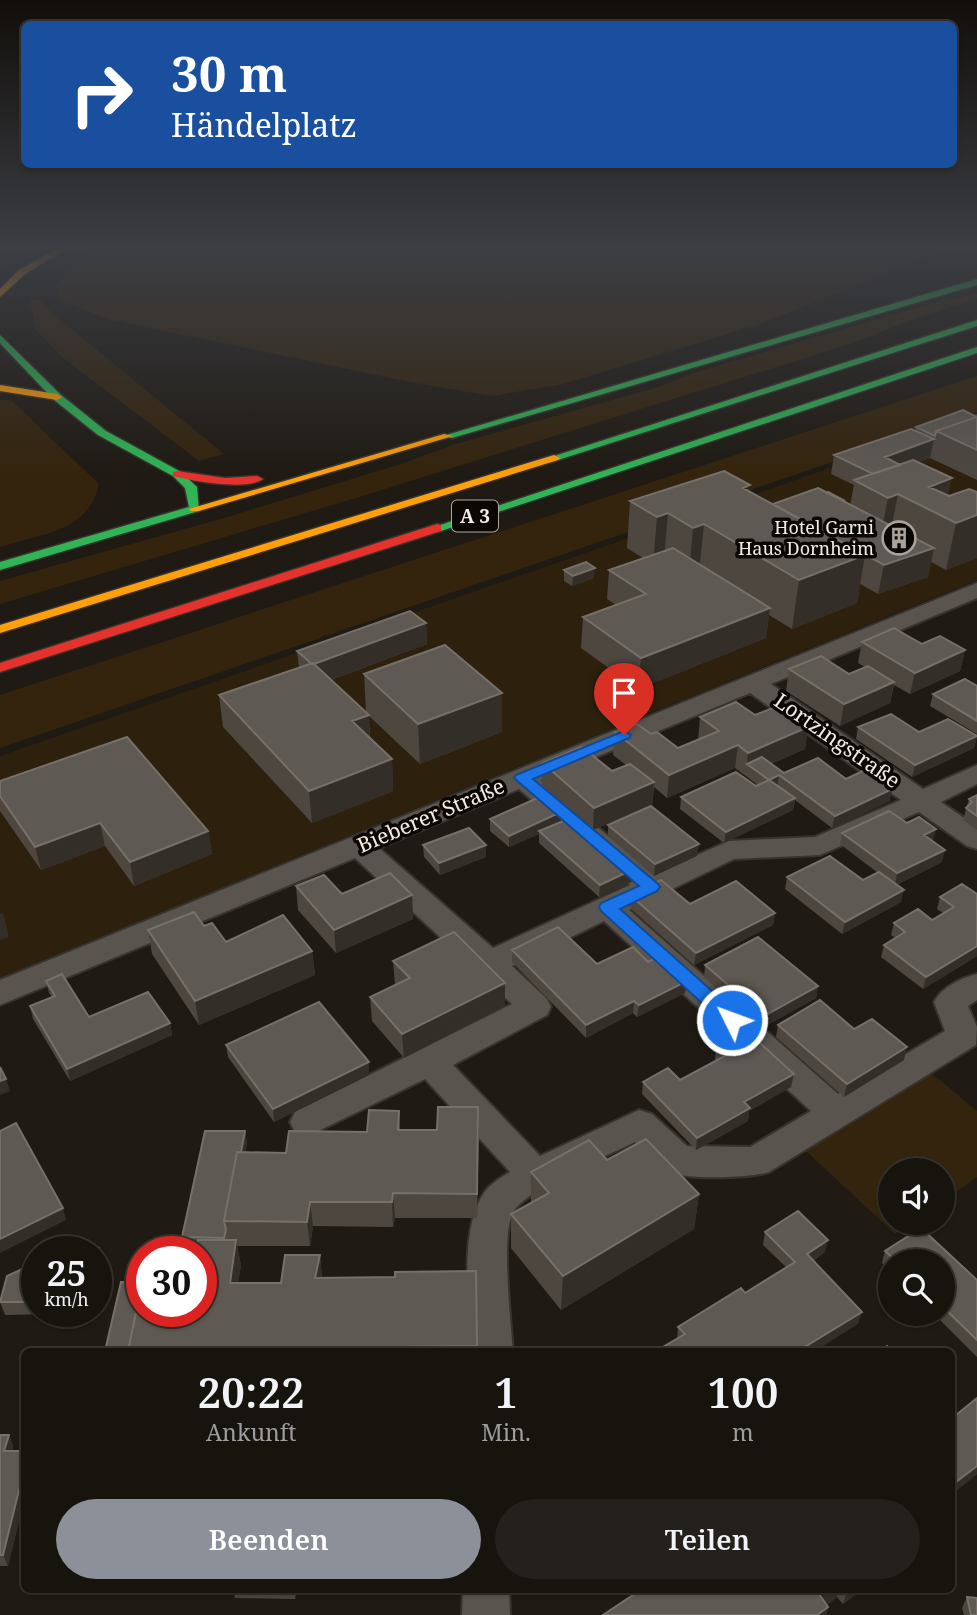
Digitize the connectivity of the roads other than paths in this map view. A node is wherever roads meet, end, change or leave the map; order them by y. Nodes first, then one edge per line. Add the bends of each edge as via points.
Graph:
1 (833, 324) edge
2 (973, 324) edge
3 (0, 338) edge
4 (977, 350) edge
5 (26, 367) junction
6 (1, 372) edge
7 (0, 388) edge
8 (57, 397) junction
9 (102, 433) junction
10 (136, 470) dead end
11 (318, 472) junction
12 (177, 474) junction
13 (167, 498) dead end
14 (147, 508) dead end
15 (195, 509) junction
16 (119, 530) junction
17 (0, 566) edge
18 (977, 590) edge
19 (0, 629) edge
20 (0, 668) edge
21 (751, 681) junction
22 (977, 773) edge
23 (522, 778) junction
24 (923, 800) junction
25 (977, 840) edge
26 (359, 846) junction
27 (651, 887) junction
28 (607, 907) junction
29 (489, 962) junction
30 (0, 993) edge
31 (963, 993) edge
32 (429, 1062) junction
33 (836, 1113) junction
34 (308, 1122) dead end
35 (535, 1175) junction
36 (492, 1348) edge
37 (486, 1593) edge
38 (486, 1615) edge

1 - 11 main road
2 - 19 main road, A 3
3 - 5 main road
4 - 20 main road, A 3
5 - 6 main road
5 - 8 main road
7 - 8 main road
8 - 9 main road
9 - 10 main road
9 - 12 main road
11 - 12 main road via 239,480
11 - 15 main road
12 - 15 main road via 191,487
13 - 15 main road
14 - 16 main road
15 - 16 main road
16 - 17 main road
18 - 21 street, Bieberer Straße
21 - 23 street, Bieberer Straße
21 - 24 street, Lortzingstraße
22 - 24 street, Lortzingstraße
23 - 26 street, Bieberer Straße
23 - 27 street
24 - 25 street, Lortzingstraße
24 - 27 street via 820,846 729,850
26 - 29 street
26 - 30 street, Bieberer Straße
27 - 28 street
28 - 29 street
28 - 33 street
29 - 32 street via 535,1007
31 - 33 street via 964,1036
32 - 34 street
32 - 35 street
33 - 35 street via 756,1162 679,1161 639,1124
35 - 36 street via 505,1196 492,1218
37 - 38 street

